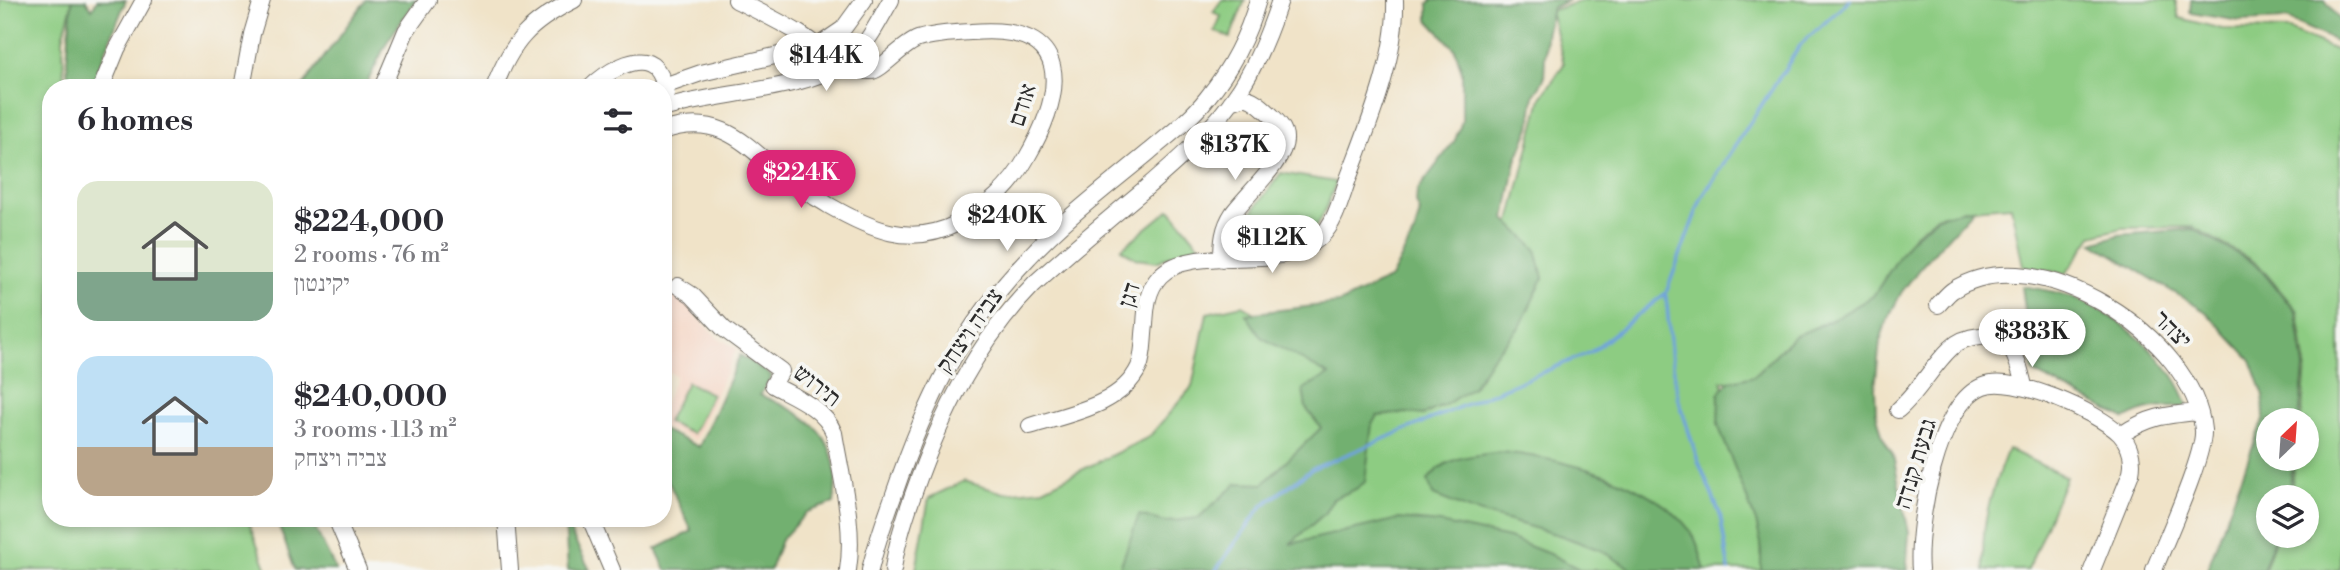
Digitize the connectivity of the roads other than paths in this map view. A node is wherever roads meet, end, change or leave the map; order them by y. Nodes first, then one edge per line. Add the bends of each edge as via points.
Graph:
1 (144, 0) edge
2 (262, 0) edge
3 (428, 0) edge
4 (573, 0) edge
5 (737, 0) edge
6 (864, 0) edge
7 (891, 0) edge
8 (1258, 0) edge
9 (1280, 0) edge
10 (1395, 0) edge
11 (778, 22) junction
12 (829, 40) junction
13 (777, 57) junction
14 (852, 57) junction
15 (1249, 74) junction
16 (105, 79) edge
17 (244, 79) edge
18 (386, 79) edge
19 (498, 79) edge
20 (601, 79) edge
21 (658, 79) edge
22 (672, 82) edge
23 (1231, 102) junction
24 (1258, 103) junction
25 (672, 107) edge
26 (672, 129) edge
27 (1222, 259) junction
28 (678, 286) dead end
29 (1938, 305) dead end
30 (2024, 386) junction
31 (1898, 410) dead end
32 (2199, 412) junction
33 (1030, 426) dead end
34 (2121, 435) junction
35 (340, 527) edge
36 (507, 527) edge
37 (594, 527) edge
38 (358, 570) edge
39 (510, 570) edge
40 (612, 570) edge
41 (848, 570) edge
42 (870, 570) edge
43 (893, 570) edge
44 (1920, 570) edge
45 (2092, 570) edge
46 (2154, 570) edge

1 - 16 street
2 - 17 street
3 - 18 street via 406,31
4 - 19 street via 519,37
5 - 11 street
5 - 12 street
6 - 12 street
7 - 14 street
8 - 42 street, צביה ויצחק via 1244,40 1207,99 1029,256 969,330 921,418
9 - 15 street, צביה ויצחק
10 - 27 street, דגן via 1387,63 1329,227 1313,243 1291,253
11 - 12 street
11 - 13 street via 786,40
12 - 13 street
12 - 14 street, אודם via 838,53
13 - 22 street
14 - 25 street via 813,77
14 - 26 street, אודם via 872,71 919,39 1001,31 1025,37 1045,51 1051,60 1054,94 1025,161 999,194 951,227 899,235 863,225 796,186 750,145 726,131 703,125
15 - 23 street, צביה ויצחק
15 - 24 street
20 - 21 street via 641,62 654,67
23 - 24 street via 1245,97
23 - 43 street, צביה ויצחק via 1185,154 1034,284 989,337 937,431 911,500
24 - 27 street via 1282,128 1285,146 1228,222
27 - 33 street, דגן via 1178,264 1161,274 1147,302 1139,367 1119,393
28 - 41 street, תירוש via 724,329 781,371 773,385 830,421 849,525
29 - 32 street, יצהר via 1952,290 1996,275 2028,276 2083,293 2127,319 2164,352 2184,375
30 - 31 street via 2007,342 1976,336 1953,346
30 - 34 street, גבעת קנדה via 2094,415
30 - 44 street, גבעת קנדה via 2004,382 1983,386 1958,408 1925,498
32 - 34 street via 2156,417
32 - 46 street, יצהר via 2203,445
34 - 45 street via 2130,450 2131,473
35 - 38 street
36 - 39 street
37 - 40 street

